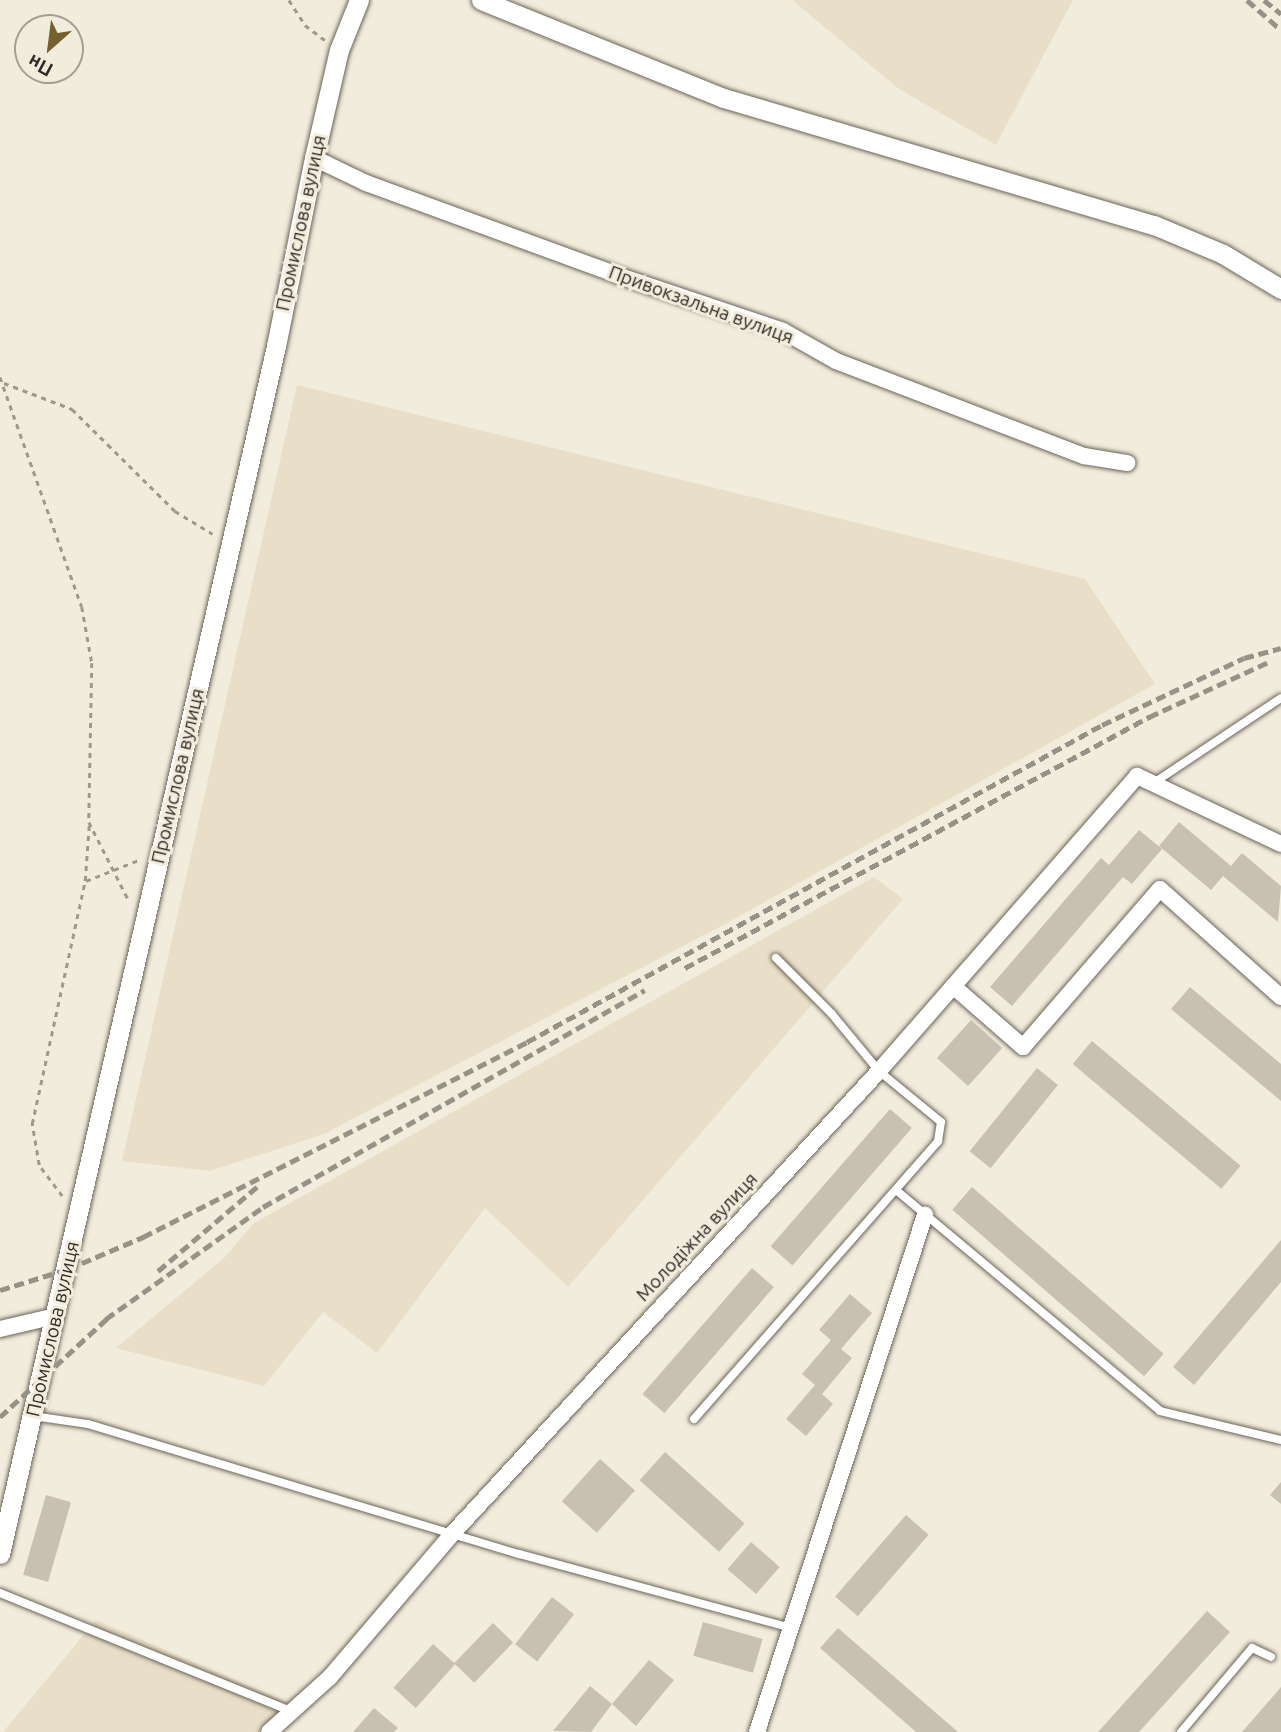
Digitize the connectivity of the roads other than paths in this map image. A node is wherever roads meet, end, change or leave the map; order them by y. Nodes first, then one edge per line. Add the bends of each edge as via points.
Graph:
1 (359, 0) edge
2 (481, 0) edge
3 (314, 158) junction
4 (1281, 289) edge
5 (1127, 463) dead end
6 (1281, 698) edge
7 (1155, 782) junction
8 (1281, 844) edge
9 (776, 958) dead end
10 (953, 986) junction
11 (1281, 997) edge
12 (879, 1071) junction
13 (896, 1191) junction
14 (925, 1215) junction
15 (56, 1316) junction
16 (0, 1329) edge
17 (33, 1416) junction
18 (694, 1419) dead end
19 (1281, 1440) edge
20 (453, 1533) junction
21 (0, 1554) edge
22 (0, 1593) edge
23 (791, 1628) junction
24 (1271, 1657) dead end
25 (288, 1710) junction
26 (269, 1732) edge
27 (757, 1732) edge
28 (1181, 1732) edge

1 - 3 street, Промислова вулиця via 339,50
2 - 4 street via 724,98 1167,229 1223,254
3 - 5 street, Привокзальна вулиця via 366,183 783,331 836,361 1084,456
3 - 15 street, Промислова вулиця
6 - 7 lane
7 - 8 street
7 - 10 street, Молодіжна вулиця via 1137,776
9 - 12 lane via 831,1013
10 - 11 street via 1023,1047 1160,889
10 - 12 street, Молодіжна вулиця
12 - 13 lane via 941,1122 938,1141
12 - 20 street, Молодіжна вулиця
13 - 14 lane
13 - 18 lane
14 - 19 lane via 1160,1411
14 - 23 street
15 - 16 street
15 - 17 street, Промислова вулиця
17 - 20 lane via 88,1424
17 - 21 street, Промислова вулиця
20 - 23 lane
20 - 25 street, Молодіжна вулиця via 330,1677
22 - 25 lane
23 - 27 street
24 - 28 lane via 1252,1648
25 - 26 street, Молодіжна вулиця

